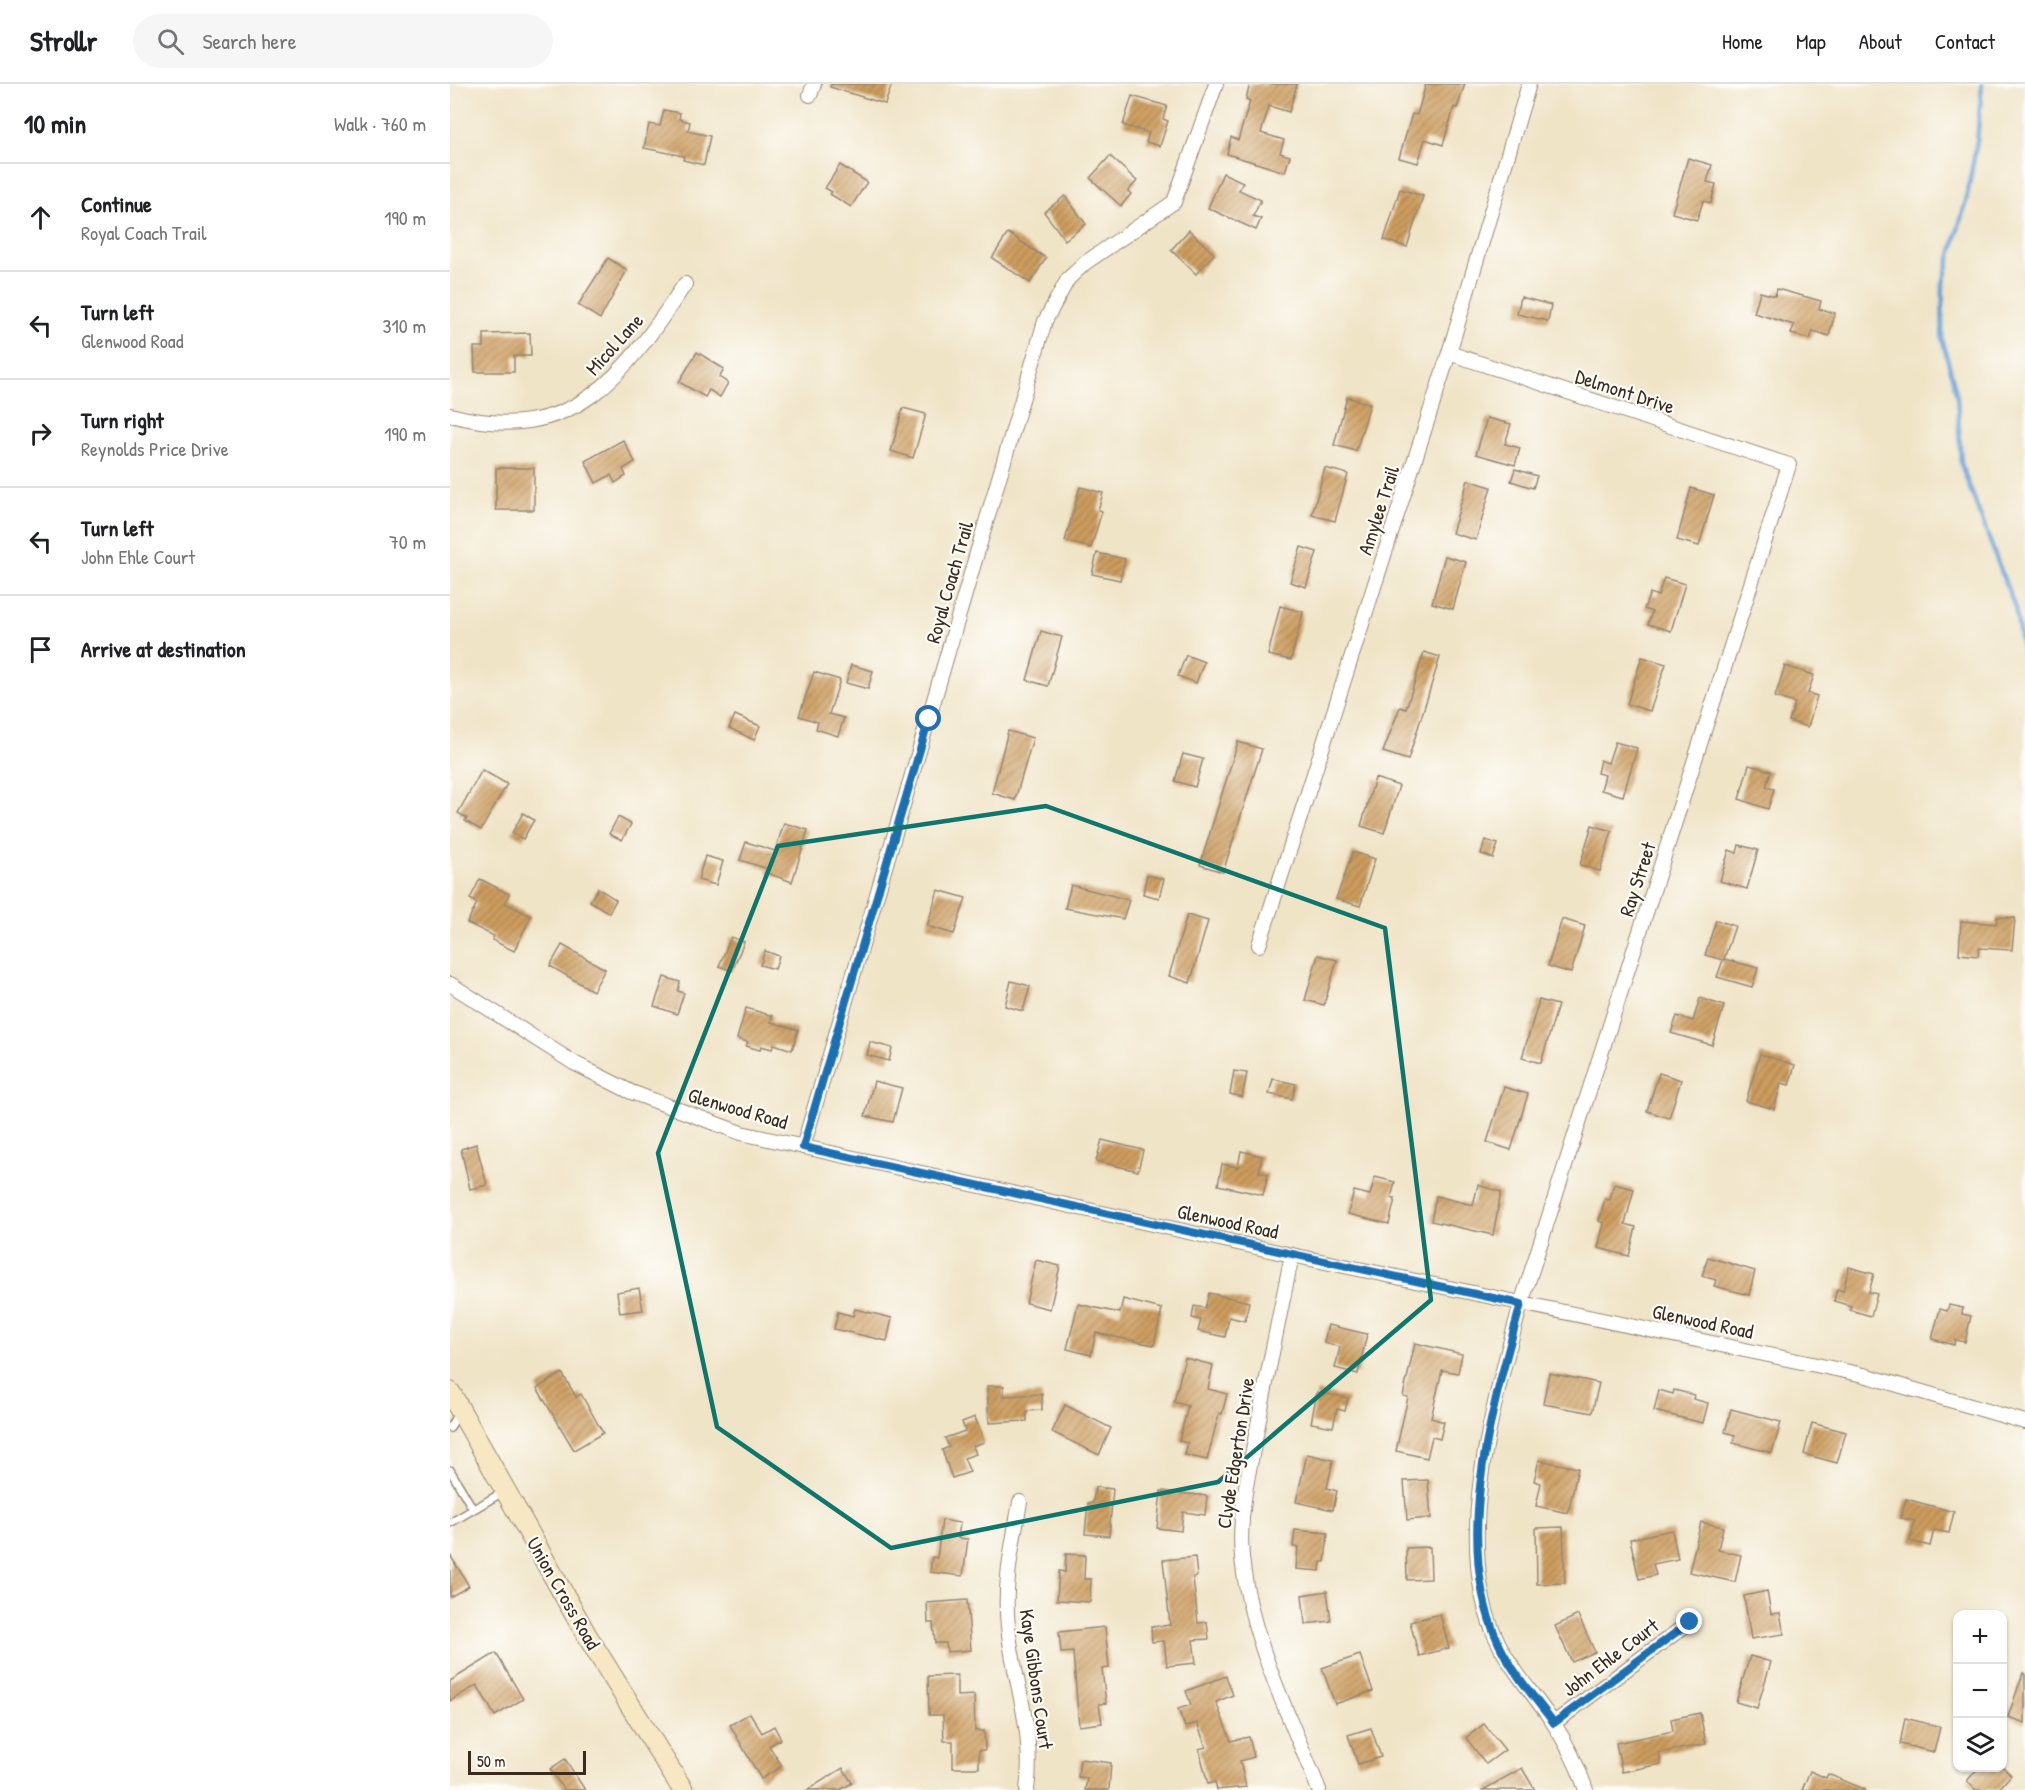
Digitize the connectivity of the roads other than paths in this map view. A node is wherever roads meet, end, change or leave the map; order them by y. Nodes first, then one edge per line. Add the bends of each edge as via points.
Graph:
1 (1216, 84) edge
2 (1529, 84) edge
3 (685, 284) dead end
4 (1449, 353) junction
5 (450, 416) edge
6 (1790, 465) joint
7 (1259, 945) dead end
8 (450, 984) edge
9 (803, 1147) junction
10 (1292, 1255) junction
11 (1521, 1304) junction
12 (455, 1401) edge
13 (2025, 1422) edge
14 (450, 1428) edge
15 (450, 1470) edge
16 (505, 1490) junction
17 (1020, 1502) dead end
18 (473, 1509) junction
19 (450, 1522) edge
20 (1690, 1622) dead end
21 (1554, 1723) junction
22 (683, 1790) edge
23 (1028, 1790) edge
24 (1319, 1790) edge
25 (1586, 1790) edge

1 - 9 street, Royal Coach Trail via 1174,202 1085,262 1068,279 1045,321
2 - 4 street, Amylee Trail
3 - 5 street, Micol Lane via 636,356 616,377 581,402 526,421 497,423
4 - 6 street, Delmont Drive
4 - 7 street, Amylee Trail
6 - 11 street, Ray Street
8 - 9 street, Glenwood Road via 574,1064 631,1092 741,1133
9 - 10 street, Glenwood Road
10 - 11 street, Glenwood Road
10 - 24 street, Clyde Edgerton Drive via 1247,1479 1242,1558 1259,1636
11 - 13 street, Glenwood Road via 1864,1375
11 - 21 street, Ray Street via 1480,1472 1479,1557 1482,1591 1500,1646
12 - 14 lane
12 - 16 main road, Union Cross Road
15 - 18 lane
16 - 18 lane
16 - 22 main road, Union Cross Road via 586,1634
17 - 23 street, Kaye Gibbons Court via 1009,1564 1007,1604 1012,1657 1029,1731
18 - 19 lane
20 - 21 street, John Ehle Court
21 - 25 street, Ray Street

